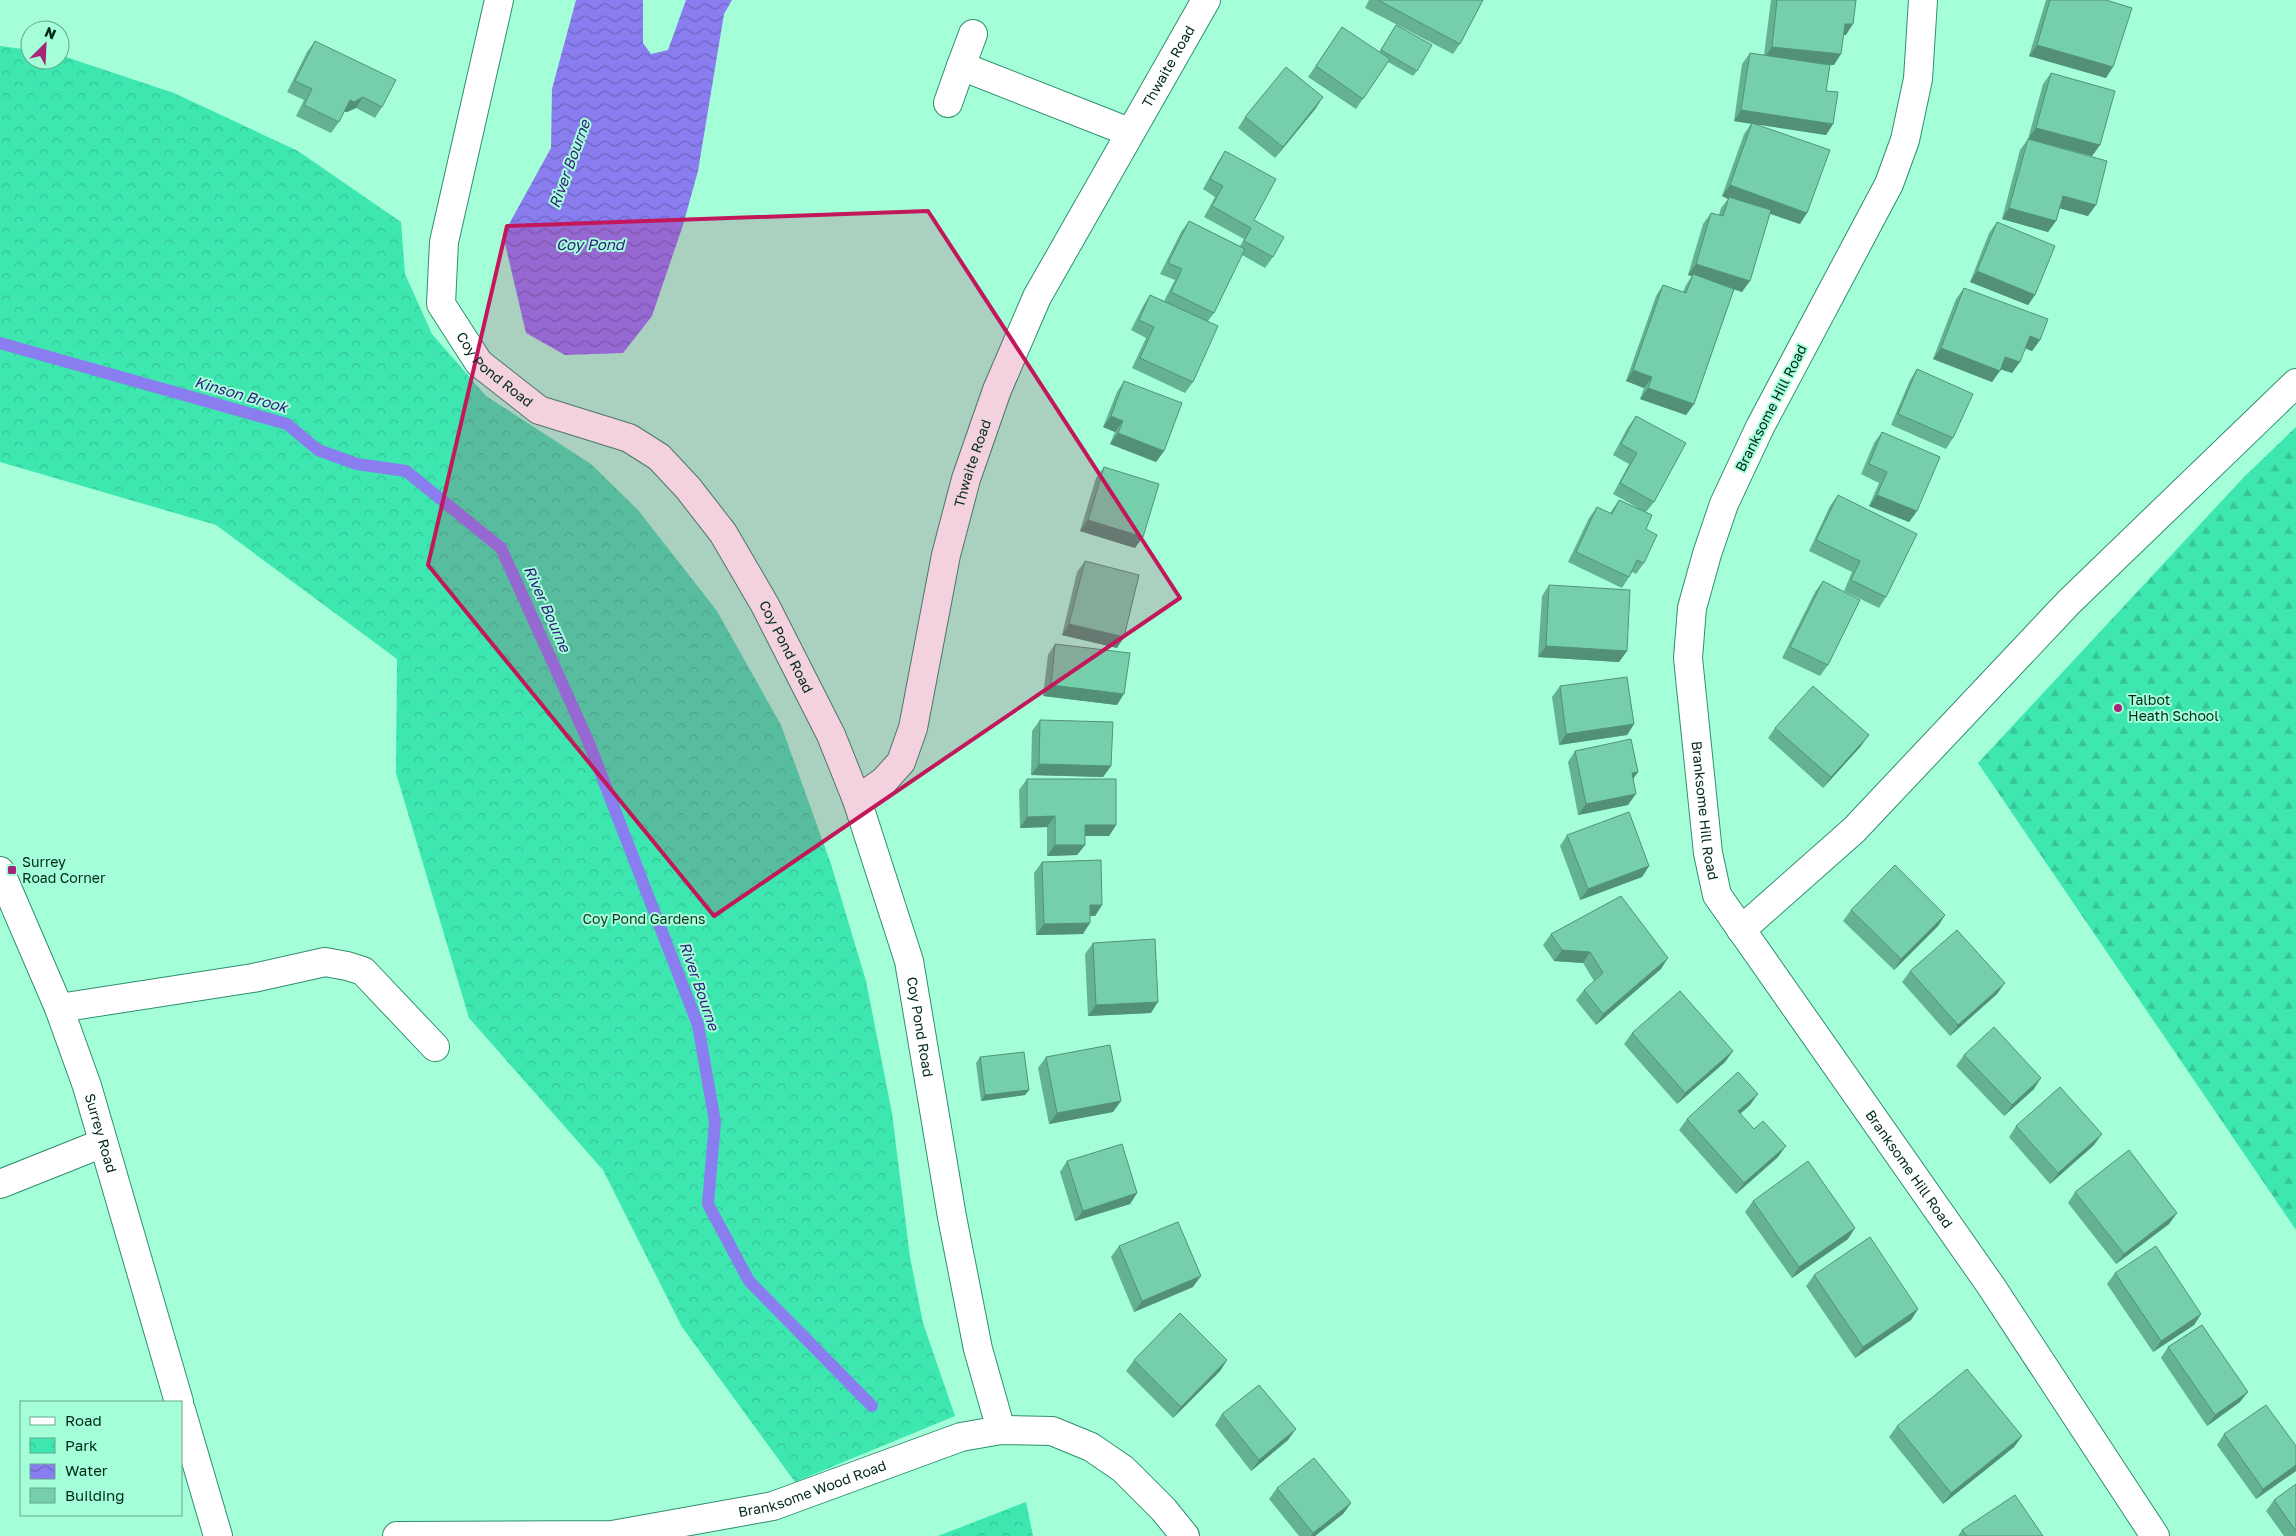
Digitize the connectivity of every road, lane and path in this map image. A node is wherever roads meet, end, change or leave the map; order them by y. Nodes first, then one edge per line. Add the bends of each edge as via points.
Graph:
1 (499, 0) edge
2 (1206, 0) edge
3 (1923, 0) edge
4 (973, 34) dead end
5 (961, 66) junction
6 (948, 103) dead end
7 (1129, 132) junction
8 (2296, 384) edge
9 (857, 800) junction
10 (0, 871) edge
11 (1741, 930) junction
12 (59, 1008) junction
13 (435, 1047) dead end
14 (103, 1143) junction
15 (0, 1184) edge
16 (179, 1401) edge
17 (182, 1413) edge
18 (1001, 1430) junction
19 (218, 1536) edge
20 (397, 1536) edge
21 (1186, 1536) edge
22 (2155, 1536) edge

1 - 9 street, Coy Pond Road via 444,242 441,304 479,363 539,410 630,438 659,457 688,488 723,533 765,605 831,735
2 - 7 street, Thwaite Road
3 - 11 street, Branksome Hill Road via 1918,79 1905,140 1889,184 1826,299 1724,504 1692,608 1688,658 1708,853 1717,895
4 - 5 street
5 - 6 street
5 - 7 street
7 - 9 street, Thwaite Road via 1037,297 997,390 966,479 946,555 913,728 901,762 884,781
8 - 11 street via 2069,602 1854,830
9 - 18 street, Coy Pond Road via 909,961 952,1217 978,1349
10 - 12 street, Surrey Road
11 - 22 street, Branksome Hill Road via 1991,1286
12 - 13 street via 254,978 325,962 363,971
12 - 14 street, Surrey Road
14 - 15 street
14 - 16 street, Surrey Road
17 - 19 street
18 - 20 street, Branksome Wood Road via 961,1437 773,1506 622,1533
18 - 21 street, Branksome Wood Road via 1052,1431 1091,1447 1123,1469

